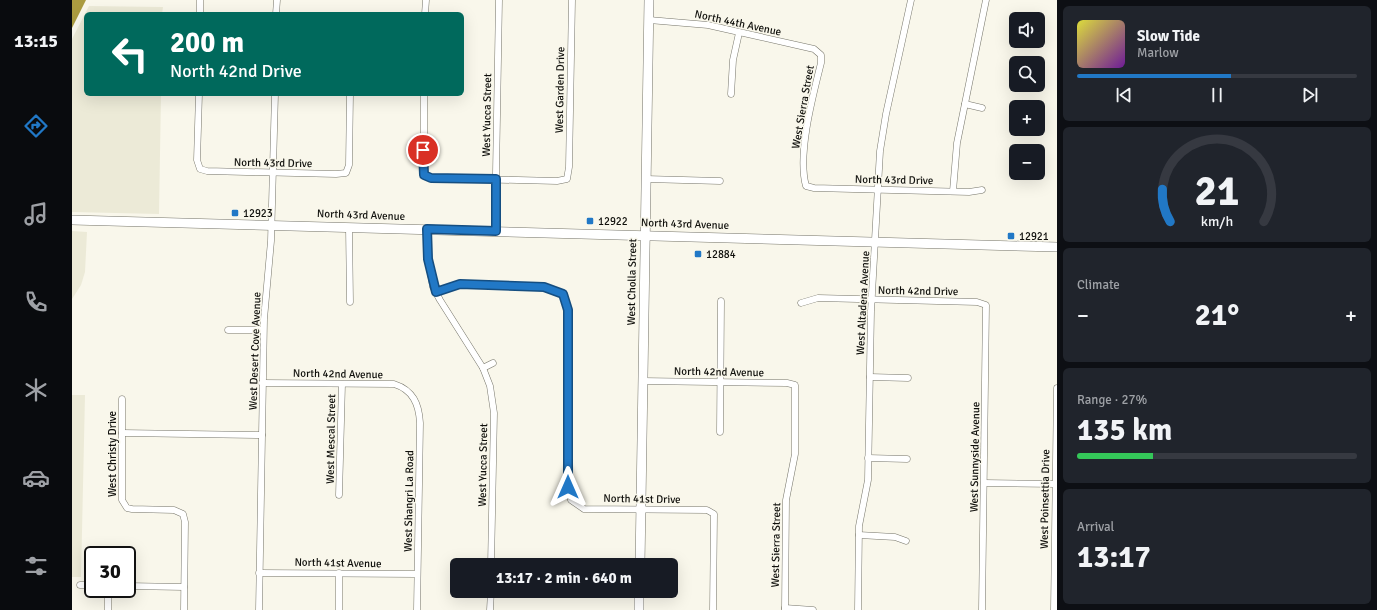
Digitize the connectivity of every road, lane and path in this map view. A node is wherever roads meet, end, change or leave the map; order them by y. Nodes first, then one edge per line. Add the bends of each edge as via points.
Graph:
1 (200, 0) edge
2 (277, 0) edge
3 (426, 0) edge
4 (500, 0) edge
5 (572, 0) edge
6 (649, 0) edge
7 (911, 0) edge
8 (986, 0) edge
9 (200, 12) edge
10 (276, 12) edge
11 (425, 12) edge
12 (649, 20) junction
13 (739, 33) junction
14 (821, 55) joint
15 (731, 94) dead end
16 (199, 96) edge
17 (275, 96) edge
18 (350, 96) edge
19 (424, 96) edge
20 (965, 104) junction
21 (982, 108) dead end
22 (273, 173) junction
23 (496, 179) junction
24 (646, 179) junction
25 (720, 181) dead end
26 (806, 186) joint
27 (878, 189) junction
28 (982, 190) dead end
29 (953, 191) junction
30 (72, 220) edge
31 (272, 225) junction
32 (349, 227) junction
33 (427, 229) junction
34 (496, 231) junction
35 (644, 235) junction
36 (876, 242) junction
37 (1057, 247) edge
38 (436, 292) junction
39 (871, 300) junction
40 (721, 301) dead end
41 (350, 302) dead end
42 (801, 303) dead end
43 (986, 304) joint
44 (228, 330) dead end
45 (263, 330) junction
46 (493, 363) dead end
47 (483, 368) junction
48 (870, 377) junction
49 (908, 378) dead end
50 (642, 381) junction
51 (720, 382) junction
52 (262, 383) junction
53 (342, 384) junction
54 (795, 385) joint
55 (1057, 388) edge
56 (411, 394) joint
57 (122, 399) dead end
58 (720, 432) dead end
59 (122, 433) junction
60 (262, 435) junction
61 (868, 458) junction
62 (907, 459) dead end
63 (984, 483) junction
64 (1055, 484) junction
65 (339, 495) dead end
66 (640, 509) junction
67 (858, 535) junction
68 (906, 541) dead end
69 (491, 558) edge
70 (640, 558) edge
71 (259, 572) junction
72 (339, 573) junction
73 (417, 574) junction
74 (80, 585) dead end
75 (84, 585) edge
76 (136, 586) edge
77 (184, 587) junction
78 (108, 598) edge
79 (491, 598) edge
80 (639, 598) edge
81 (785, 609) edge
82 (108, 610) edge
83 (184, 610) edge
84 (259, 610) edge
85 (338, 610) edge
86 (417, 610) edge
87 (490, 610) edge
88 (639, 610) edge
89 (713, 610) edge
90 (813, 610) edge
91 (858, 610) edge
92 (982, 610) edge
93 (1054, 610) edge

1 - 9 street
2 - 10 street
3 - 11 street
4 - 23 street, West Yucca Street
5 - 23 street, West Garden Drive via 567,179
6 - 12 main road, West Cholla Street
7 - 27 street, West Altadena Avenue via 883,130
8 - 20 street
12 - 13 street, North 44th Avenue via 708,25
12 - 24 main road, West Cholla Street
13 - 14 street, North 44th Avenue via 814,49
13 - 15 street via 733,60
14 - 26 street, West Sierra Street via 805,149 803,175
16 - 22 street, North 43rd Drive via 197,160 200,169
17 - 22 street, West Desert Cove Avenue
18 - 22 street, North 43rd Drive via 349,166 346,173
19 - 23 street via 424,175 431,178
20 - 21 street
20 - 29 street via 957,144
22 - 31 street, West Desert Cove Avenue
23 - 34 street, West Yucca Street
24 - 25 street
24 - 35 main road, West Cholla Street
26 - 27 street, North 43rd Drive
27 - 29 street, North 43rd Drive
27 - 36 street, West Altadena Avenue
28 - 29 street, North 43rd Drive
30 - 31 main road, North 43rd Avenue
31 - 32 main road, North 43rd Avenue
31 - 45 street, West Desert Cove Avenue
32 - 33 main road, North 43rd Avenue
32 - 41 street
33 - 34 main road, North 43rd Avenue
33 - 38 street, West Yucca Street via 428,259
34 - 35 main road, North 43rd Avenue
35 - 36 main road, North 43rd Avenue
35 - 50 main road, West Cholla Street
36 - 37 main road, North 43rd Avenue
36 - 39 street, West Altadena Avenue
38 - 47 street, West Yucca Street
38 - 66 street, North 41st Drive via 460,284 544,287 563,294 568,310 568,487 571,500 584,509
39 - 42 street, North 42nd Drive via 818,298
39 - 43 street, North 42nd Drive
39 - 48 street, West Altadena Avenue
40 - 51 street
43 - 63 street, West Sunnyside Avenue
44 - 45 street
45 - 52 street, West Desert Cove Avenue
46 - 47 street
47 - 69 street, West Yucca Street via 490,386 494,413
48 - 49 street
48 - 61 street, West Altadena Avenue
50 - 51 street, North 42nd Avenue
50 - 66 main road, West Cholla Street
51 - 54 street, North 42nd Avenue
51 - 58 street
52 - 53 street, North 42nd Avenue
52 - 60 street, West Desert Cove Avenue
53 - 56 street, North 42nd Avenue via 394,384
53 - 65 street, West Mescal Street
54 - 81 street, West Sierra Street via 795,454 786,500
55 - 64 street, West Poinsettia Drive
56 - 73 street, West Shangri La Road via 420,416
57 - 59 street, West Christy Drive
59 - 60 street
59 - 77 street, West Christy Drive via 122,500 127,508 174,510 183,514
60 - 71 street, West Desert Cove Avenue
61 - 62 street
61 - 67 street, West Altadena Avenue via 868,480
63 - 64 street
63 - 92 street, West Sunnyside Avenue
64 - 93 street, West Poinsettia Drive
66 - 70 main road, West Cholla Street
66 - 89 street, North 41st Drive via 707,510 714,514
67 - 68 street via 895,537
67 - 91 street, West Altadena Avenue
71 - 72 street, North 41st Avenue
71 - 84 street, West Desert Cove Avenue
72 - 73 street, North 41st Avenue
72 - 85 street
73 - 86 street, West Shangri La Road
74 - 75 street
76 - 77 street
77 - 83 street
78 - 82 street
79 - 87 street
80 - 88 main road
81 - 90 street

